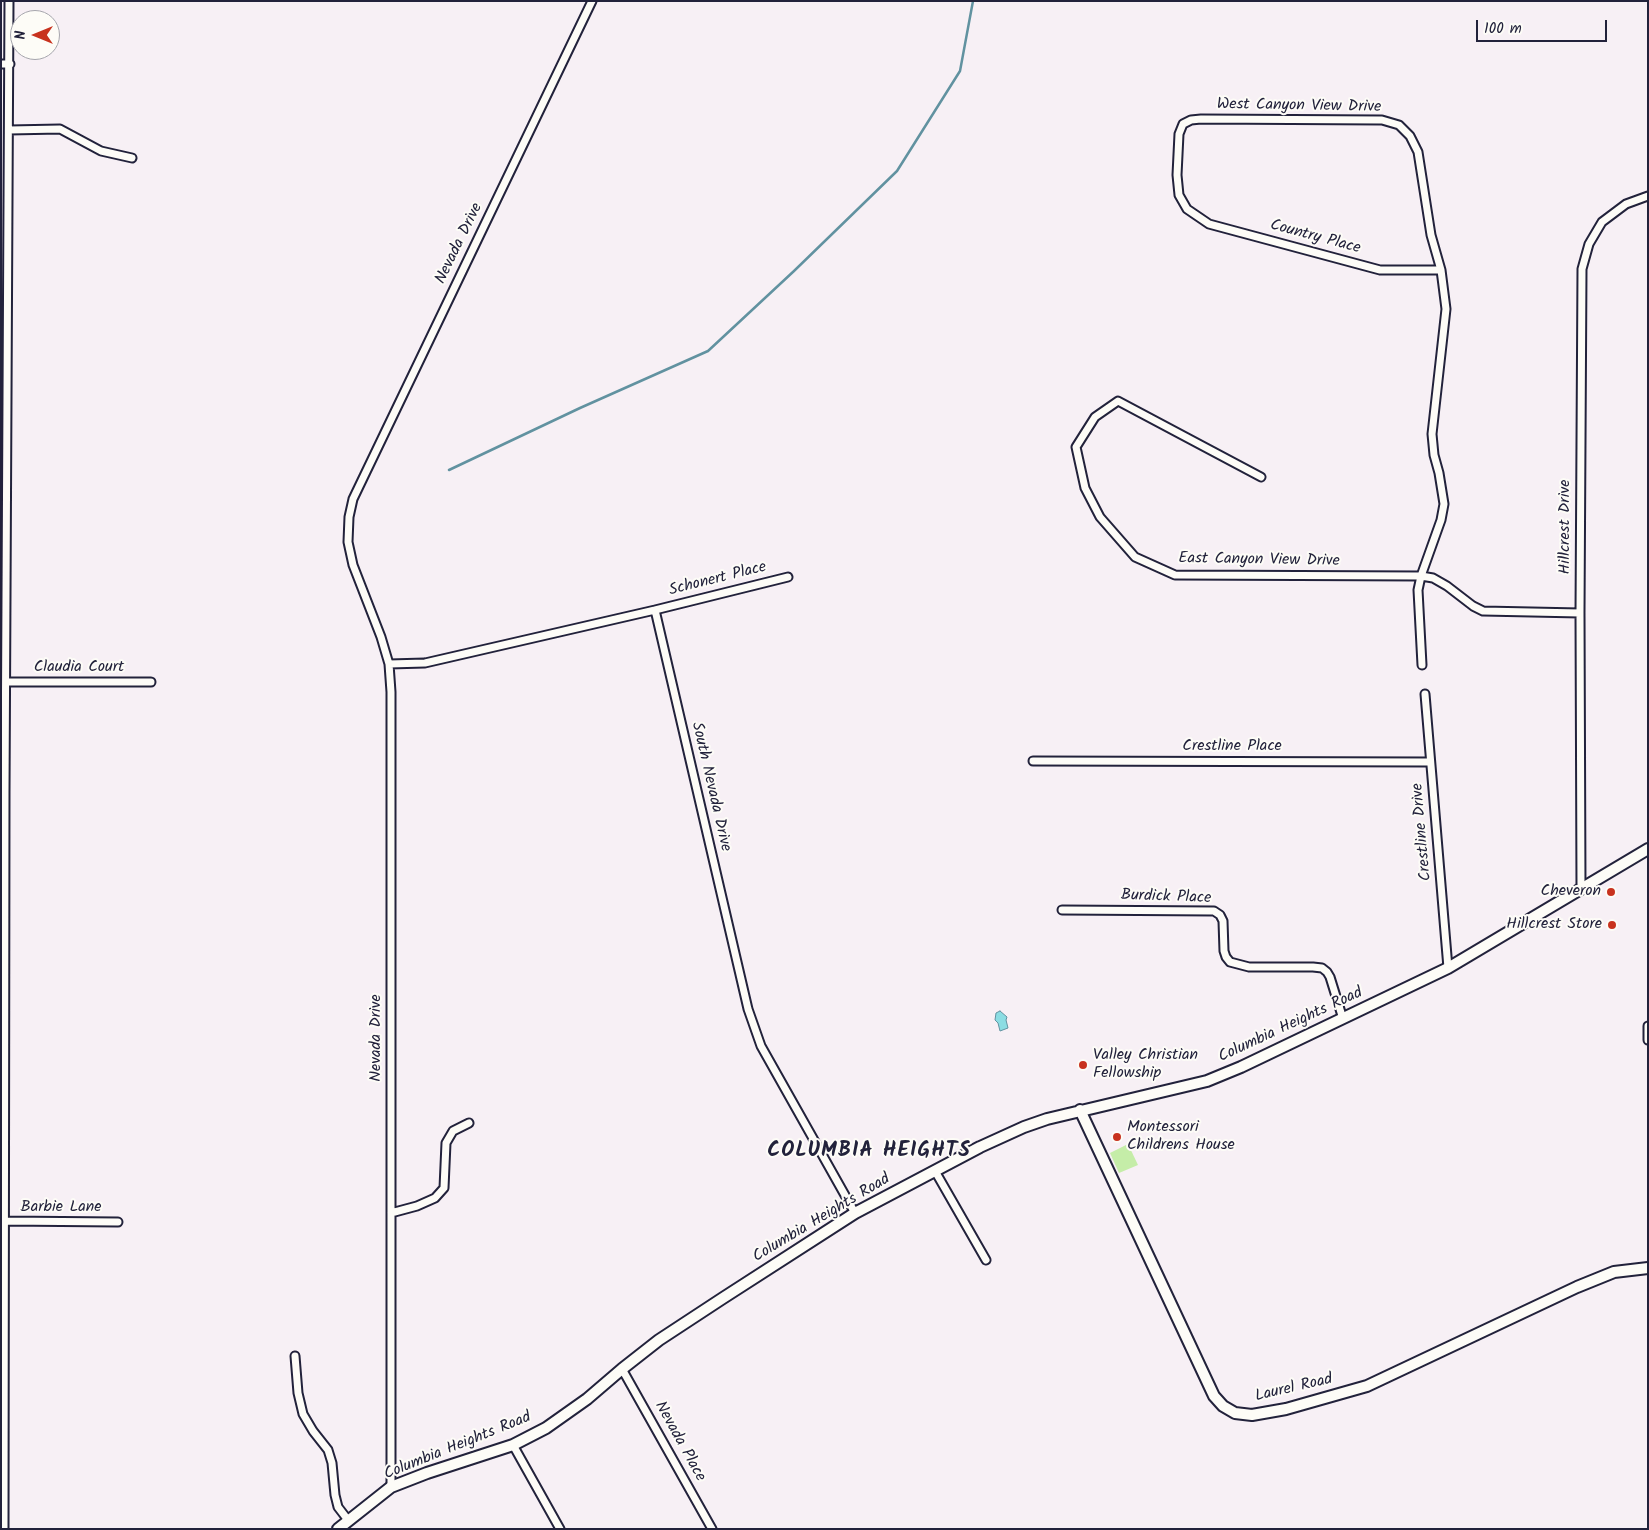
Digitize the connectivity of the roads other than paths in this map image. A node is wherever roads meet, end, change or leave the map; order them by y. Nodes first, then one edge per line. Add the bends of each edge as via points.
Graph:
1 (9, 1) edge
2 (592, 1) edge
3 (1, 64) edge
4 (10, 64) junction
5 (10, 130) junction
6 (132, 158) dead end
7 (1648, 196) edge
8 (1187, 209) joint
9 (1441, 270) junction
10 (5, 368) edge
11 (1261, 477) dead end
12 (1421, 576) junction
13 (788, 577) dead end
14 (655, 610) junction
15 (1580, 613) junction
16 (389, 664) junction
17 (1422, 665) dead end
18 (6, 682) junction
19 (151, 682) dead end
20 (1425, 694) dead end
21 (1034, 760) dead end
22 (1430, 762) junction
23 (3, 791) edge
24 (1648, 849) edge
25 (1581, 889) junction
26 (1062, 910) dead end
27 (1448, 968) junction
28 (1343, 1019) junction
29 (1648, 1026) edge
30 (1648, 1040) edge
31 (1080, 1110) junction
32 (469, 1123) dead end
33 (935, 1171) junction
34 (391, 1213) junction
35 (855, 1213) junction
36 (5, 1221) junction
37 (118, 1222) dead end
38 (986, 1260) dead end
39 (1648, 1268) edge
40 (295, 1356) dead end
41 (622, 1368) junction
42 (513, 1445) junction
43 (391, 1487) junction
44 (348, 1520) junction
45 (4, 1529) edge
46 (338, 1529) edge
47 (560, 1529) edge
48 (712, 1529) edge

1 - 4 street
2 - 16 street, Nevada Drive via 353,499 348,542 353,565
3 - 4 street
4 - 5 street
5 - 6 street via 60,129 101,151
5 - 10 street
7 - 15 street, Hillcrest Drive via 1626,204 1602,222 1589,244 1582,269
8 - 9 street, Country Place via 1209,224 1380,270
8 - 9 street, West Canyon View Drive via 1180,195 1177,175 1179,134 1183,124 1191,120 1382,120 1399,126 1410,136 1418,152 1431,235
9 - 12 street, West Canyon View Drive via 1446,309 1432,434 1444,504
10 - 18 street
11 - 12 street, East Canyon View Drive via 1118,401 1095,417 1076,447 1085,488 1100,517 1135,558 1175,575
12 - 15 street, East Canyon View Drive via 1448,586 1484,611
12 - 17 street via 1418,602
13 - 14 street, Schonert Place
14 - 16 street via 425,663
14 - 35 street, South Nevada Drive via 748,1009 761,1046
15 - 25 street, Hillcrest Drive
16 - 34 street, Nevada Drive
18 - 19 street, Claudia Court
18 - 23 street
20 - 22 street, Crestline Drive
21 - 22 street, Crestline Place
22 - 27 street, Crestline Drive
23 - 36 street
24 - 25 street, Columbia Heights Road
25 - 27 street, Columbia Heights Road
26 - 28 street, Burdick Place via 1214,911 1223,921 1224,951 1230,962 1249,967 1322,968 1330,977
27 - 28 street, Columbia Heights Road
28 - 31 street, Columbia Heights Road via 1207,1081
29 - 30 street
31 - 33 street, Columbia Heights Road via 1024,1127
31 - 39 street, Laurel Road via 1214,1396 1235,1413 1286,1409 1367,1386 1577,1287 1614,1272
32 - 34 street via 453,1131 446,1144 444,1188 434,1198 418,1206
33 - 35 street, Columbia Heights Road
33 - 38 street
34 - 43 street, Nevada Drive
35 - 41 street, Columbia Heights Road via 726,1295
36 - 37 street, Barbie Lane
36 - 45 street
40 - 44 street via 303,1414 328,1450 338,1507
41 - 42 street, Columbia Heights Road via 587,1399 546,1428
41 - 48 street, Nevada Place
42 - 43 street, Columbia Heights Road
42 - 47 street
43 - 44 street, Columbia Heights Road
44 - 46 street, Columbia Heights Road

